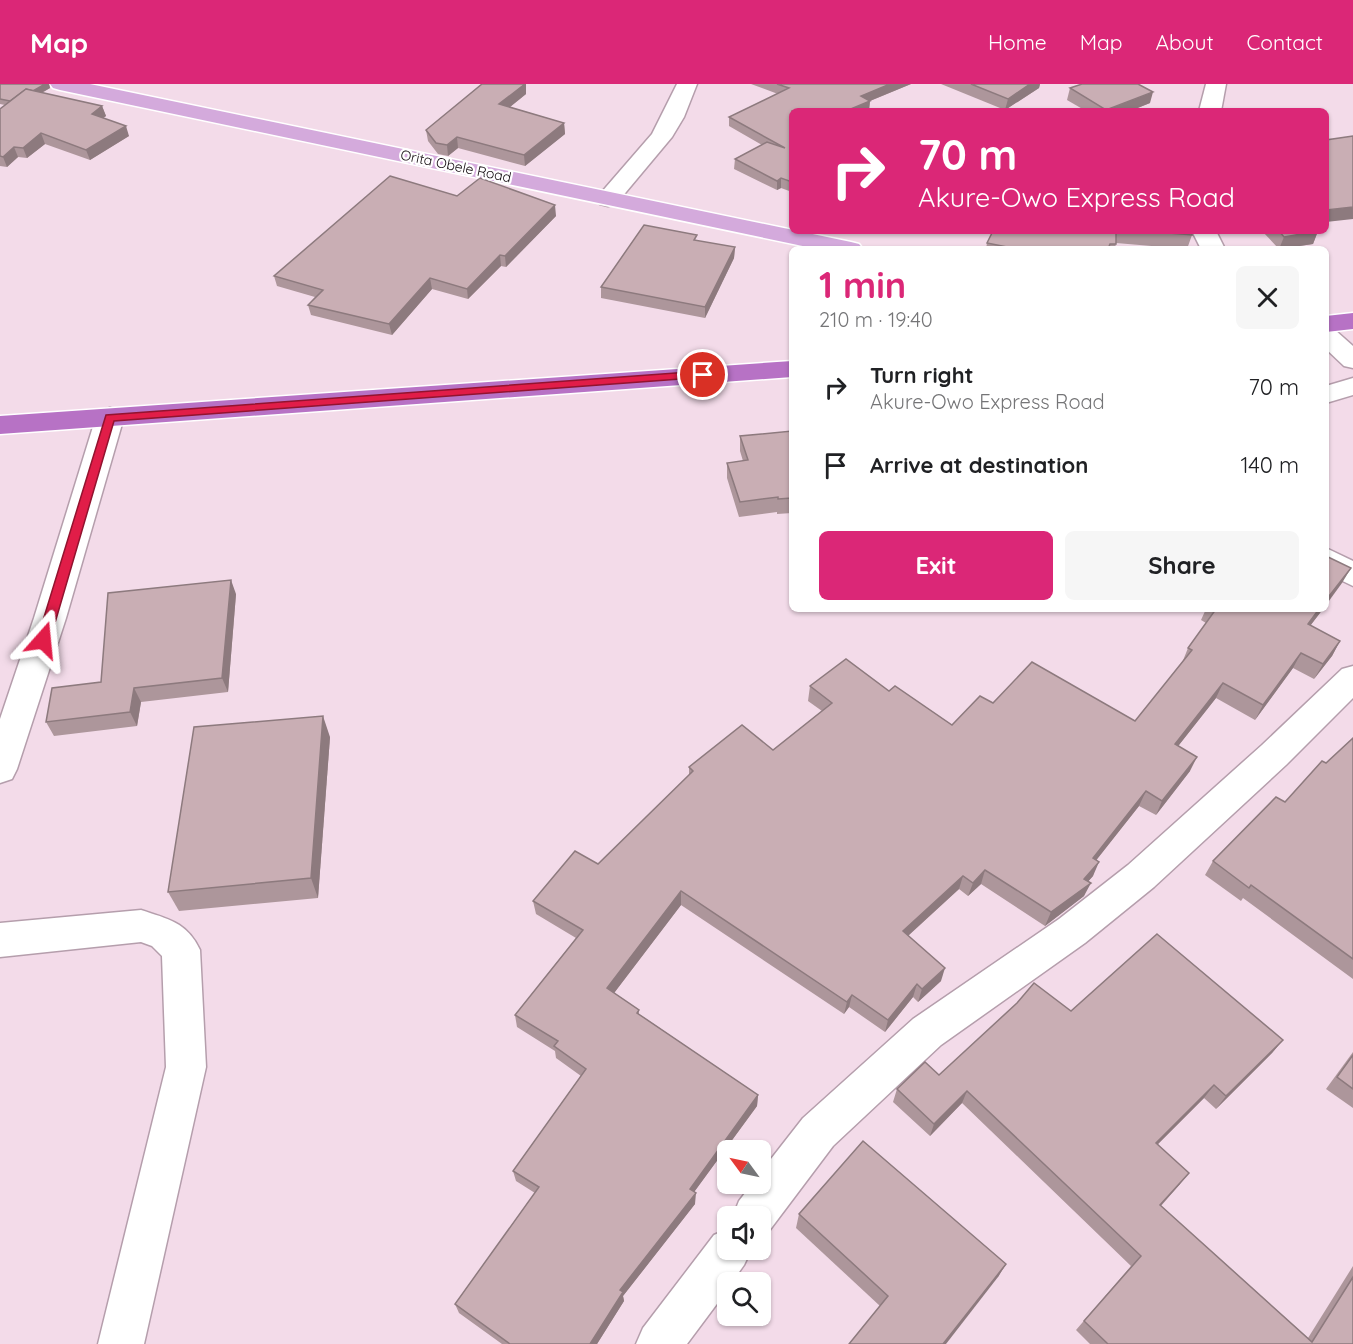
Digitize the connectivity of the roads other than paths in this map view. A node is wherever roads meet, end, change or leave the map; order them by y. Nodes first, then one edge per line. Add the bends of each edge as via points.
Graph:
1 (687, 84) edge
2 (1216, 84) edge
3 (76, 85) edge
4 (1211, 108) edge
5 (608, 199) junction
6 (836, 246) edge
7 (1353, 321) edge
8 (1329, 324) edge
9 (1329, 338) edge
10 (1353, 360) edge
11 (789, 369) edge
12 (1353, 386) edge
13 (1329, 394) edge
14 (110, 417) junction
15 (0, 426) edge
16 (1329, 561) edge
17 (1353, 575) edge
18 (1353, 678) edge
19 (0, 769) edge
20 (0, 940) edge
21 (762, 1206) edge
22 (722, 1260) edge
23 (121, 1344) edge
24 (659, 1344) edge

1 - 5 street via 661,137
2 - 4 street
3 - 5 main road, Orita Obele Road
5 - 6 main road, Orita Obele Road
7 - 8 highway
9 - 10 street
11 - 14 highway
12 - 13 street
14 - 15 highway
14 - 19 street
16 - 17 street
18 - 21 street via 1141,876 1072,931 927,1032 818,1132
20 - 23 street via 141,926 165,934 181,950 186,1067
22 - 24 street

